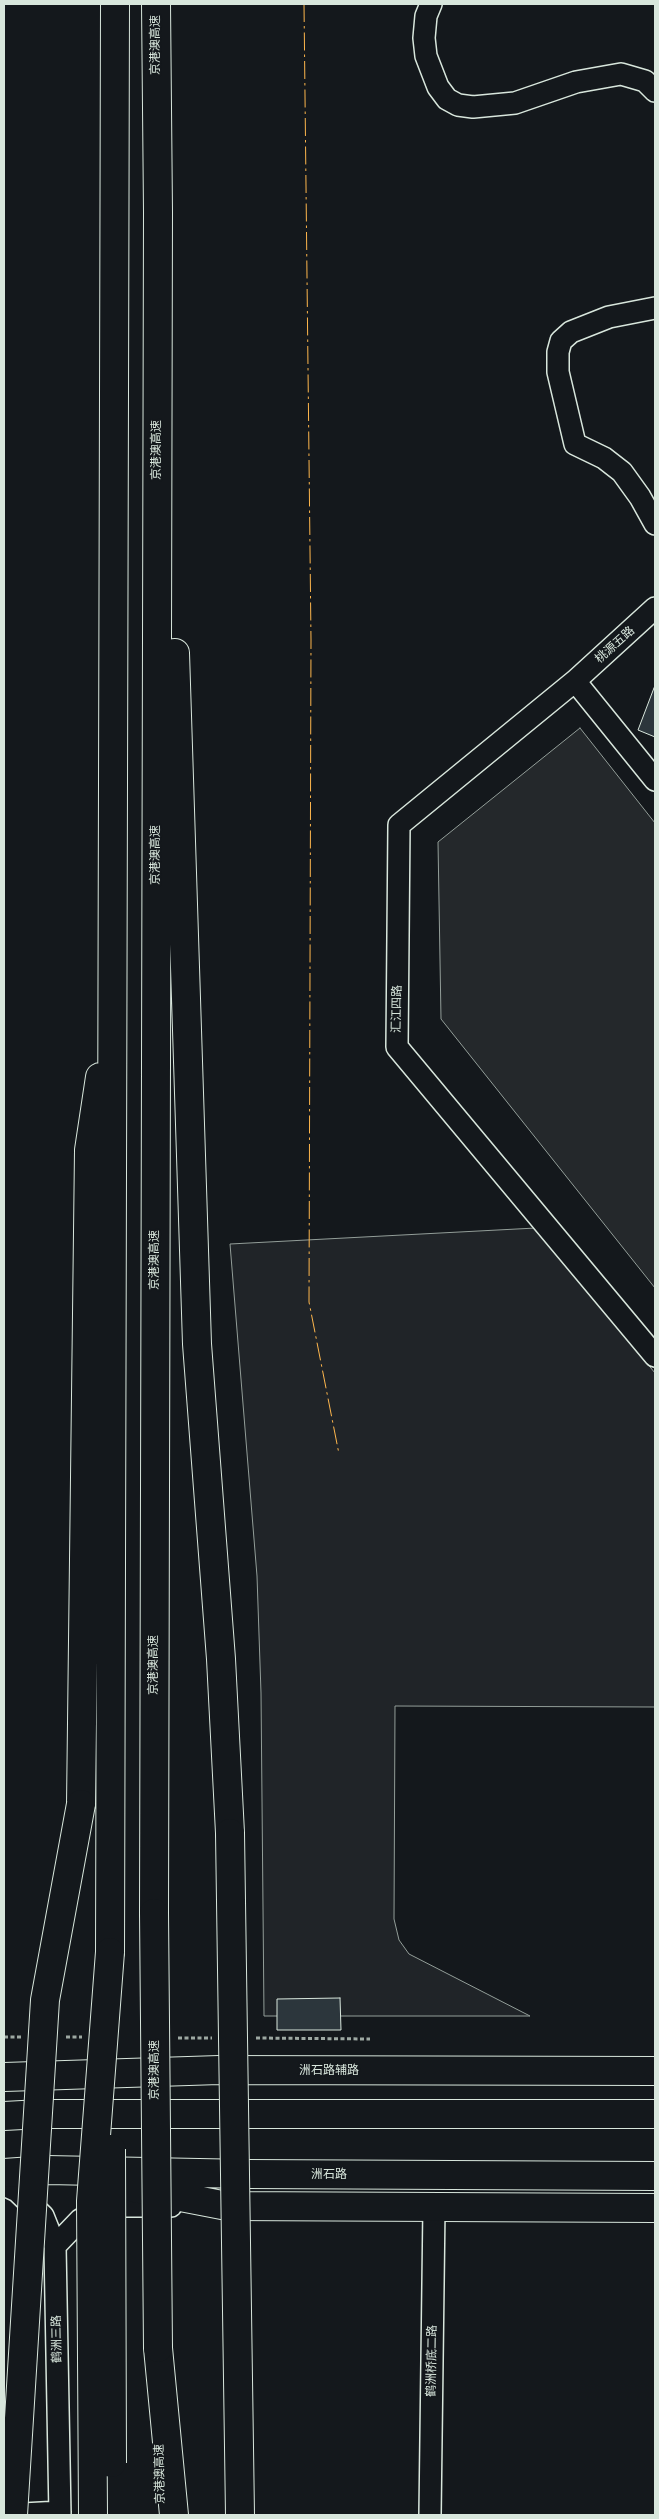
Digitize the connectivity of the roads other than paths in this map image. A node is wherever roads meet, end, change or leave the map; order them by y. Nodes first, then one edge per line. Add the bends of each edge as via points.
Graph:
1 (115, 4) edge
2 (156, 4) edge
3 (431, 4) edge
4 (655, 91) edge
5 (158, 212) junction
6 (655, 308) edge
7 (655, 524) edge
8 (655, 608) edge
9 (575, 681) junction
10 (655, 780) edge
11 (114, 986) junction
12 (655, 1356) edge
13 (110, 1952) junction
14 (655, 2071) edge
15 (4, 2072) edge
16 (37, 2076) junction
17 (4, 2077) edge
18 (655, 2114) edge
19 (4, 2116) edge
20 (47, 2170) junction
21 (4, 2173) edge
22 (655, 2176) edge
23 (4, 2185) edge
24 (227, 2206) junction
25 (434, 2207) junction
26 (655, 2207) edge
27 (55, 2246) junction
28 (158, 2348) junction
29 (60, 2513) edge
30 (4, 2515) edge
31 (14, 2515) edge
32 (94, 2515) edge
33 (112, 2515) edge
34 (160, 2515) edge
35 (174, 2515) edge
36 (226, 2515) edge
37 (240, 2515) edge
38 (430, 2515) edge

1 - 11 main road
2 - 5 main road, 京港澳高速
3 - 4 street via 426,16 426,56 438,87 447,99 458,105 473,108 516,103 576,82 615,74 645,82
5 - 28 main road, 京港澳高速, bridge via 154,1913
5 - 37 main road, bridge via 197,1344 221,1659 230,1832
6 - 7 street via 609,317 571,332 562,341 558,352 558,372 575,444 604,458 622,472
8 - 9 street, 桃源五路
9 - 10 street
9 - 12 street, 汇江四路 via 399,825 397,1047
11 - 13 main road
11 - 31 main road, bridge via 89,1150 81,1804 45,2000
13 - 32 main road, bridge via 91,2201
13 - 33 main road, bridge
14 - 16 main road, 洲石路辅路 via 219,2070
15 - 16 street
16 - 17 main road, 洲石路辅路
18 - 19 main road
20 - 21 main road, 洲石路
20 - 22 main road, 洲石路
20 - 24 main road
23 - 27 street, 鹤洲三路 via 17,2191 43,2216
24 - 25 main road
24 - 27 street via 101,2208 80,2220
24 - 36 street
25 - 26 main road
25 - 38 street, 鹤洲桥底二路
27 - 29 street, 鹤洲三路
28 - 34 main road, 京港澳高速
28 - 35 main road
29 - 30 street

